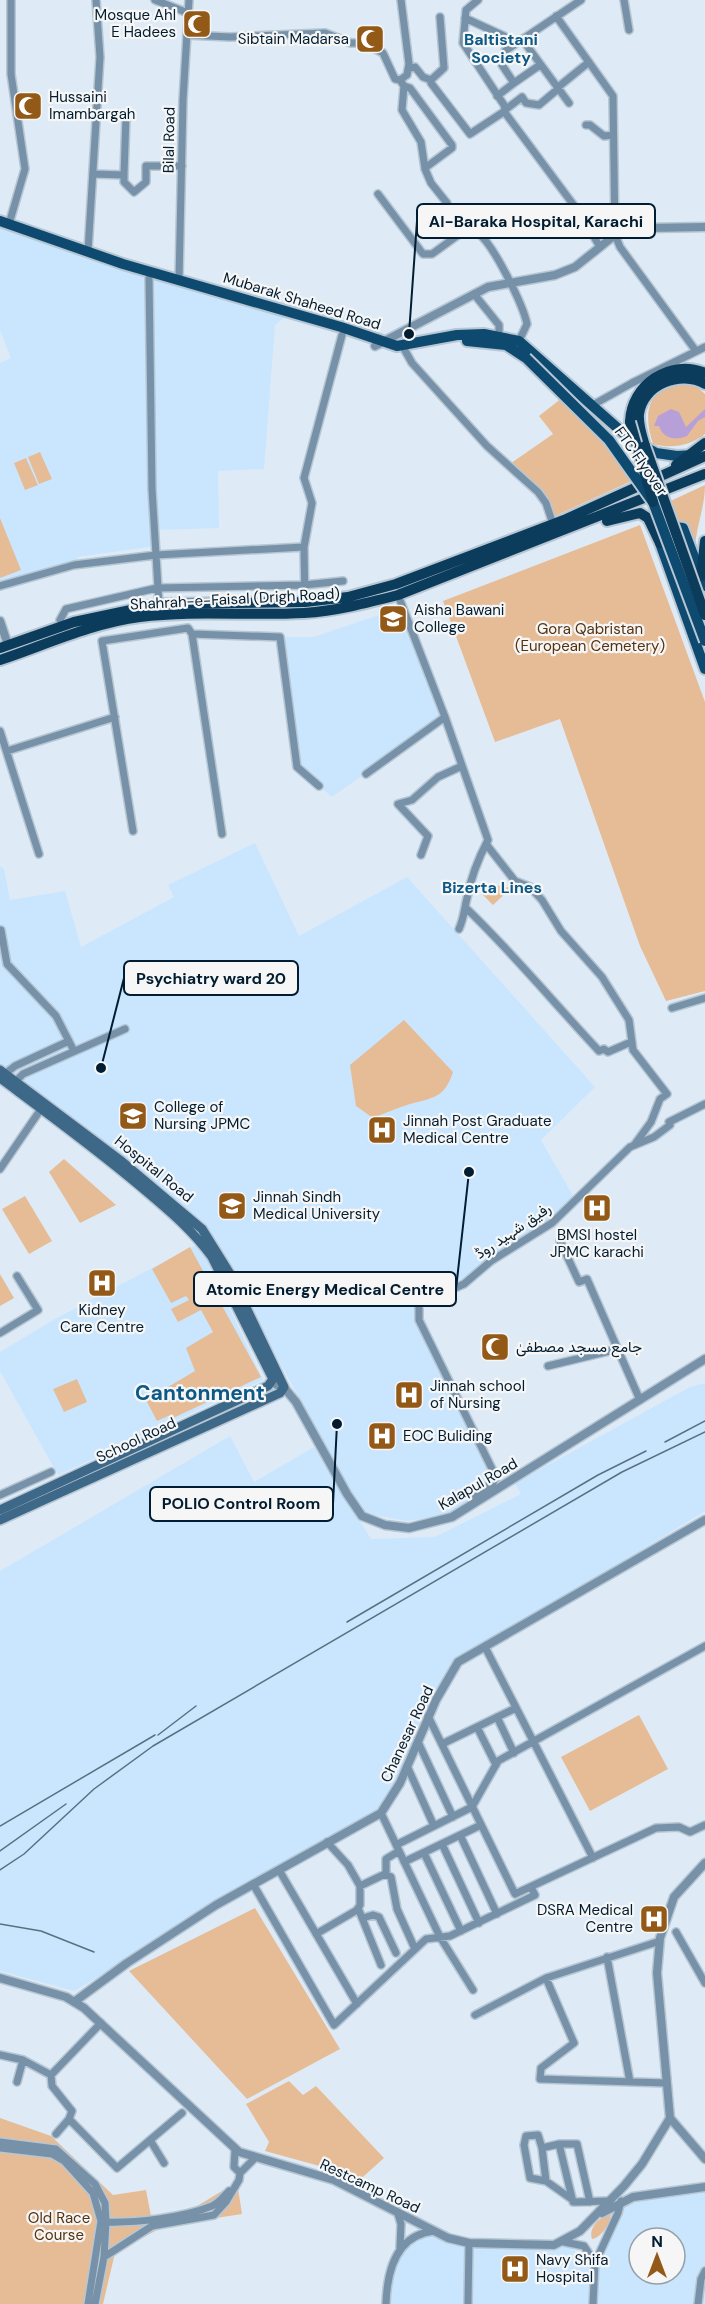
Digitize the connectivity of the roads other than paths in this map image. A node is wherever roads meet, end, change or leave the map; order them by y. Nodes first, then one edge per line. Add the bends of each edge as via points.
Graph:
1 (10, 0) edge
2 (96, 0) edge
3 (155, 0) edge
4 (189, 0) edge
5 (401, 0) edge
6 (478, 0) edge
7 (581, 0) edge
8 (624, 0) edge
9 (188, 13) junction
10 (556, 16) junction
11 (440, 17) dead end
12 (465, 18) junction
13 (629, 30) dead end
14 (187, 35) junction
15 (522, 39) junction
16 (512, 44) junction
17 (589, 62) junction
18 (540, 65) junction
19 (408, 69) junction
20 (431, 80) junction
21 (402, 83) junction
22 (514, 83) junction
23 (557, 88) junction
24 (497, 96) junction
25 (568, 103) dead end
26 (505, 110) junction
27 (97, 115) junction
28 (586, 125) dead end
29 (614, 135) junction
30 (182, 166) junction
31 (425, 168) junction
32 (94, 174) junction
33 (124, 175) junction
34 (378, 194) dead end
35 (3, 224) edge
36 (705, 227) edge
37 (462, 233) junction
38 (615, 235) junction
39 (600, 247) junction
40 (88, 251) junction
41 (149, 278) junction
42 (179, 280) junction
43 (510, 283) junction
44 (474, 294) junction
45 (342, 335) junction
46 (499, 336) junction
47 (519, 341) junction
48 (378, 344) junction
49 (705, 348) edge
50 (404, 350) junction
51 (696, 351) junction
52 (526, 358) joint
53 (705, 373) edge
54 (705, 384) edge
55 (591, 406) junction
56 (705, 443) edge
57 (705, 454) edge
58 (687, 456) junction
59 (705, 474) edge
60 (665, 475) junction
61 (653, 502) junction
62 (553, 524) junction
63 (580, 525) junction
64 (705, 541) edge
65 (660, 543) junction
66 (304, 548) junction
67 (156, 555) junction
68 (343, 581) dead end
69 (703, 581) edge
70 (304, 585) junction
71 (0, 586) edge
72 (157, 588) junction
73 (398, 596) junction
74 (305, 602) junction
75 (159, 604) junction
76 (705, 615) edge
77 (60, 620) dead end
78 (0, 621) edge
79 (192, 634) junction
80 (705, 641) edge
81 (4, 646) edge
82 (0, 660) edge
83 (705, 669) edge
84 (115, 717) junction
85 (445, 717) junction
86 (0, 731) edge
87 (7, 751) junction
88 (462, 766) junction
89 (366, 774) dead end
90 (319, 786) dead end
91 (133, 831) dead end
92 (222, 834) dead end
93 (486, 844) junction
94 (39, 854) dead end
95 (420, 855) dead end
96 (466, 908) junction
97 (0, 930) edge
98 (459, 930) dead end
99 (705, 998) edge
100 (672, 1008) dead end
101 (125, 1029) dead end
102 (69, 1041) junction
103 (631, 1042) junction
104 (74, 1051) junction
105 (4, 1079) edge
106 (705, 1104) edge
107 (41, 1109) junction
108 (634, 1144) junction
109 (0, 1169) edge
110 (560, 1241) dead end
111 (17, 1276) dead end
112 (0, 1333) edge
113 (618, 1349) junction
114 (705, 1359) edge
115 (548, 1366) dead end
116 (272, 1382) junction
117 (284, 1389) junction
118 (640, 1400) junction
119 (51, 1472) dead end
120 (64, 1485) junction
121 (1, 1494) edge
122 (472, 1496) dead end
123 (0, 1510) edge
124 (0, 1520) edge
125 (705, 1520) edge
126 (705, 1646) edge
127 (485, 1647) junction
128 (516, 1708) junction
129 (429, 1716) junction
130 (497, 1718) junction
131 (477, 1727) junction
132 (418, 1742) junction
133 (535, 1743) junction
134 (442, 1744) junction
135 (514, 1753) junction
136 (496, 1765) junction
137 (407, 1766) junction
138 (472, 1807) junction
139 (381, 1813) junction
140 (453, 1817) junction
141 (482, 1825) junction
142 (705, 1825) edge
143 (434, 1826) junction
144 (460, 1835) junction
145 (327, 1842) junction
146 (442, 1844) junction
147 (398, 1848) junction
148 (424, 1852) junction
149 (593, 1858) junction
150 (405, 1862) junction
151 (705, 1863) edge
152 (279, 1870) junction
153 (386, 1874) junction
154 (253, 1884) junction
155 (360, 1886) junction
156 (531, 1887) junction
157 (358, 1908) junction
158 (497, 1914) junction
159 (363, 1918) junction
160 (479, 1923) junction
161 (461, 1931) junction
162 (676, 1932) dead end
163 (316, 1934) junction
164 (440, 1937) junction
165 (657, 1942) dead end
166 (415, 1949) junction
167 (396, 1953) dead end
168 (608, 1957) junction
169 (381, 1965) dead end
170 (0, 1978) edge
171 (546, 1978) junction
172 (705, 1983) edge
173 (473, 1990) dead end
174 (74, 2002) junction
175 (357, 2004) junction
176 (475, 2015) dead end
177 (101, 2023) junction
178 (0, 2055) edge
179 (23, 2060) junction
180 (51, 2074) junction
181 (17, 2082) dead end
182 (630, 2082) junction
183 (666, 2083) junction
184 (182, 2113) dead end
185 (670, 2118) junction
186 (69, 2119) junction
187 (56, 2134) dead end
188 (150, 2140) junction
189 (0, 2142) edge
190 (559, 2144) junction
191 (0, 2148) edge
192 (542, 2148) junction
193 (235, 2150) junction
194 (254, 2158) junction
195 (705, 2159) edge
196 (164, 2163) dead end
197 (239, 2176) junction
198 (546, 2181) junction
199 (705, 2187) edge
200 (570, 2198) junction
201 (609, 2201) junction
202 (621, 2201) junction
203 (590, 2202) junction
204 (398, 2214) junction
205 (595, 2217) junction
206 (104, 2222) junction
207 (434, 2231) junction
208 (564, 2242) junction
209 (469, 2243) junction
210 (400, 2247) junction
211 (104, 2257) junction
212 (595, 2263) junction
213 (705, 2271) edge
214 (88, 2304) edge
215 (95, 2304) edge
216 (386, 2304) edge
217 (468, 2304) edge
218 (592, 2304) edge
219 (698, 2304) edge

1 - 35 street via 11,74 25,169
2 - 27 street via 100,57
3 - 9 street
4 - 9 street, Bilal Road
5 - 19 street
6 - 12 street via 467,7
7 - 10 street
8 - 13 street
9 - 14 street, Bilal Road
10 - 15 street
10 - 17 street
11 - 20 street via 444,69
12 - 16 street via 504,36
12 - 24 street via 463,43
14 - 21 street via 325,33 351,43 364,43 383,53 395,79
14 - 30 street, Bilal Road
15 - 16 street
15 - 18 street
16 - 22 street via 504,52 502,65
17 - 23 street
17 - 29 street via 613,96
18 - 22 street
18 - 23 street
19 - 20 street via 415,68
19 - 21 street
20 - 26 street via 470,134
21 - 31 street via 402,110 421,142
21 - 31 street via 410,88 452,147
22 - 24 street
23 - 25 street
23 - 26 street via 539,105 526,103 522,97
24 - 26 street
26 - 39 street
27 - 32 street
27 - 33 street via 126,116
28 - 29 street via 604,136
29 - 38 street
30 - 33 street via 146,166 146,182 134,192 124,182
30 - 42 street, Bilal Road
31 - 37 street via 447,203 451,231
32 - 33 street
32 - 40 street
34 - 37 street via 423,254 432,254
35 - 40 main road, Mubarak Shaheed Road
35 - 41 main road, Mubarak Shaheed Road
36 - 38 street via 648,228
37 - 43 street via 479,234
38 - 39 street
38 - 51 street
39 - 43 street via 575,267 555,275
40 - 42 main road, Mubarak Shaheed Road
41 - 45 main road, Mubarak Shaheed Road
41 - 67 street
42 - 48 main road, Mubarak Shaheed Road
43 - 44 street
43 - 47 street via 527,324
44 - 46 street via 498,325
44 - 48 street
45 - 48 main road, Mubarak Shaheed Road
45 - 66 street via 304,478 312,503
46 - 47 main road, Mubarak Shaheed Road
46 - 50 main road, Mubarak Shaheed Road via 457,334
47 - 55 main road, Mubarak Shaheed Road
48 - 50 main road, Mubarak Shaheed Road
49 - 51 street
50 - 52 main road, Mubarak Shaheed Road via 477,341 506,345
50 - 62 street via 487,446 538,492
51 - 55 street
52 - 61 main road, FTC Flyover, bridge via 609,440
53 - 61 highway, bridge via 685,369 661,375 641,387 631,405 631,432
54 - 76 highway, bridge via 682,378 658,386 645,398 639,415 645,446
55 - 58 main road, Mubarak Shaheed Road via 642,446 665,455
56 - 58 highway
57 - 58 main road, Mubarak Shaheed Road
57 - 60 highway
58 - 60 highway
59 - 63 highway, Shahrah-e-Faisal (Drigh Road)
60 - 62 highway, Shahrah-e-Faisal (Drigh Road)
61 - 80 main road, FTC Flyover, bridge
62 - 74 highway, Shahrah-e-Faisal (Drigh Road) via 396,584 348,597
63 - 65 highway via 640,513 648,518
63 - 73 highway, Shahrah-e-Faisal (Drigh Road)
64 - 69 highway
65 - 69 main road via 668,526 683,528
65 - 83 main road
66 - 67 street
66 - 70 street
67 - 71 street via 74,565
67 - 72 street
68 - 70 street
70 - 72 street
70 - 74 street
72 - 75 street
72 - 77 street via 66,609
73 - 82 highway, Shahrah-e-Faisal (Drigh Road) via 304,613 138,617 115,621
73 - 85 street
74 - 75 highway, Shahrah-e-Faisal (Drigh Road)
75 - 81 highway, Shahrah-e-Faisal (Drigh Road) via 74,622
78 - 81 street
79 - 84 street via 188,628 102,641
79 - 90 street via 280,637 297,766
79 - 92 street
84 - 87 street
84 - 91 street
85 - 88 street
85 - 89 street
86 - 87 street
87 - 94 street
88 - 93 street via 486,830
88 - 95 street via 438,777 412,800 398,804 428,836
93 - 96 street via 477,861
93 - 103 street via 515,881 531,887 561,932 602,977 629,1020
96 - 98 street
96 - 103 street via 503,943 599,1051 608,1052
97 - 102 street via 7,964 51,1011
99 - 100 street
101 - 104 street
102 - 104 street
102 - 105 street via 15,1066
103 - 108 street via 646,1070 667,1095 660,1099 651,1122
104 - 105 street
105 - 107 main road, Hospital Road
105 - 117 main road, Hospital Road via 120,1160 202,1229 230,1274
106 - 108 street, رفیق شہید روڈ via 669,1122 654,1137
107 - 109 street
107 - 116 main road, Hospital Road via 132,1179 202,1242
108 - 122 street, رفیق شہید روڈ via 552,1223 491,1261 464,1284 419,1304 419,1320 496,1475 493,1483
110 - 113 street via 579,1282 587,1279
111 - 112 street via 38,1310
113 - 115 street
113 - 118 street
114 - 118 street, Kalapul Road
116 - 117 street, Kalapul Road
116 - 120 main road, School Road
117 - 118 street, Kalapul Road via 305,1416 362,1516 385,1525 409,1528 452,1517
117 - 120 main road, School Road
119 - 121 street
120 - 123 main road, School Road
120 - 124 main road, School Road
125 - 127 street, Chanesar Road
126 - 133 street
127 - 128 street
127 - 129 street, Chanesar Road via 458,1662
128 - 130 street
128 - 133 street
129 - 132 street, Chanesar Road
129 - 134 street
130 - 131 street
130 - 135 street
131 - 134 street
131 - 136 street
132 - 137 street, Chanesar Road
132 - 140 street
133 - 135 street
133 - 149 street
134 - 138 street
135 - 136 street
136 - 138 street
137 - 139 street, Chanesar Road
137 - 143 street
138 - 140 street
138 - 141 street
139 - 145 street
139 - 147 street
140 - 143 street
141 - 144 street
141 - 156 street via 515,1894
142 - 149 street via 690,1832 680,1827 656,1828
143 - 147 street
144 - 146 street
144 - 158 street
145 - 152 street
145 - 155 street
146 - 148 street
146 - 160 street
147 - 150 street
147 - 153 street via 386,1859
148 - 150 street
148 - 161 street
149 - 156 street
150 - 164 street
151 - 183 street via 674,1897 660,1938 657,1973
152 - 154 street
152 - 163 street
153 - 155 street
153 - 166 street via 392,1876 397,1909
154 - 174 street via 147,1950
154 - 175 street via 334,2025
155 - 157 street
156 - 158 street via 535,1895
157 - 159 street
157 - 163 street
158 - 160 street
159 - 167 street via 379,1917
159 - 169 street
160 - 161 street
161 - 164 street
162 - 172 street
163 - 175 street
164 - 166 street via 426,1939
164 - 173 street
165 - 168 street
166 - 175 street
168 - 171 street
168 - 182 street
170 - 174 street, Restcamp Road
171 - 176 street
171 - 182 street via 574,2043 541,2068 540,2079
174 - 177 street, Restcamp Road
177 - 180 street
177 - 193 street, Restcamp Road
178 - 179 street
179 - 180 street
179 - 181 street
180 - 186 street via 52,2086 72,2111
182 - 183 street
183 - 185 street
184 - 188 street
185 - 195 street
185 - 201 street, Restcamp Road via 642,2164
186 - 187 street
186 - 188 street via 117,2168
188 - 196 street
189 - 206 street via 56,2149 95,2184 105,2203
190 - 192 street
190 - 200 street
190 - 203 street via 578,2144
191 - 206 street via 52,2154 64,2161 93,2193
192 - 198 street
192 - 198 street via 538,2135 526,2136 530,2178
193 - 194 street, Restcamp Road
193 - 197 street via 234,2167
194 - 197 street
194 - 204 street, Restcamp Road via 334,2180
197 - 206 street via 213,2206 139,2221
197 - 211 street via 226,2202 214,2215 152,2226
198 - 200 street
199 - 202 street
200 - 203 street via 574,2203
201 - 203 street
201 - 205 street, Restcamp Road
202 - 205 street
202 - 212 street
204 - 207 street, Restcamp Road
204 - 210 street
205 - 208 street, Restcamp Road
206 - 211 street
206 - 214 street
207 - 209 street, Restcamp Road
207 - 210 street via 412,2237
208 - 209 street, Restcamp Road via 538,2247
208 - 212 street via 584,2246
209 - 217 street
210 - 216 street via 389,2273
211 - 215 street
212 - 218 street
213 - 219 street

